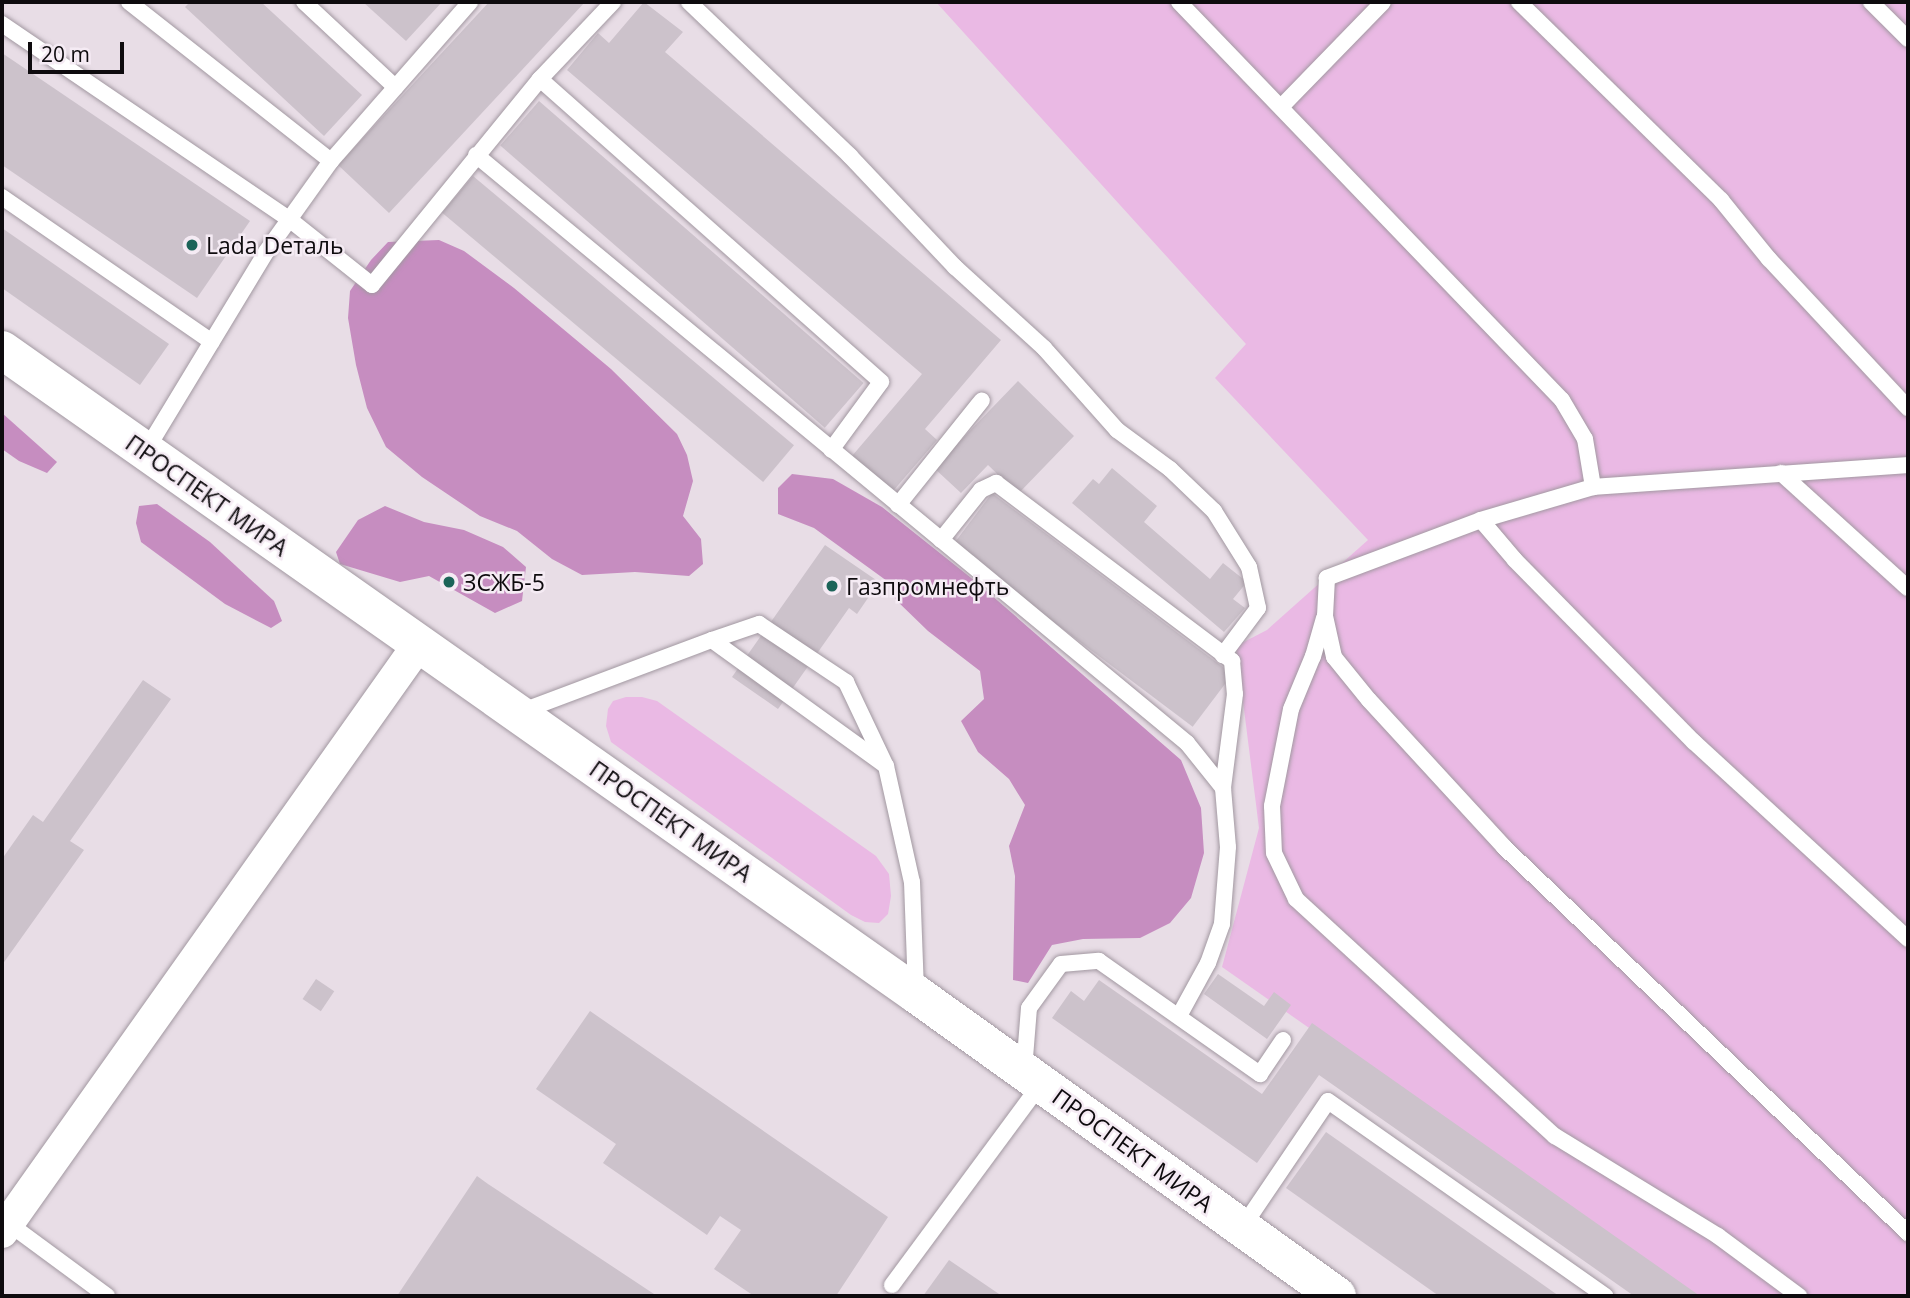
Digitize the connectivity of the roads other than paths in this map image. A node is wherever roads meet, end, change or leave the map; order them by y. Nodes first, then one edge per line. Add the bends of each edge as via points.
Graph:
1 (129, 2) edge
2 (304, 2) edge
3 (470, 2) edge
4 (613, 2) edge
5 (689, 2) edge
6 (1179, 2) edge
7 (1383, 2) edge
8 (1518, 2) edge
9 (1871, 2) edge
10 (2, 24) edge
11 (1908, 39) edge
12 (540, 79) junction
13 (395, 87) junction
14 (1282, 107) junction
15 (476, 155) junction
16 (331, 161) junction
17 (2, 197) edge
18 (289, 219) junction
19 (212, 342) junction
20 (2, 350) edge
21 (982, 400) dead end
22 (1908, 408) edge
23 (831, 450) junction
24 (145, 452) junction
25 (1908, 465) edge
26 (1782, 473) junction
27 (1593, 487) junction
28 (898, 505) junction
29 (1481, 520) junction
30 (941, 540) junction
31 (1908, 588) edge
32 (1325, 616) junction
33 (712, 640) junction
34 (419, 644) junction
35 (1223, 654) junction
36 (517, 713) junction
37 (886, 766) junction
38 (1223, 788) junction
39 (1908, 939) edge
40 (916, 995) junction
41 (1179, 1016) junction
42 (1283, 1040) dead end
43 (1032, 1078) junction
44 (5, 1227) edge
45 (1241, 1228) junction
46 (1908, 1233) edge
47 (892, 1284) dead end
48 (107, 1296) edge
49 (1337, 1296) edge
50 (1605, 1296) edge
51 (1799, 1296) edge

1 - 16 lane
2 - 13 lane
3 - 13 lane
4 - 12 lane
5 - 35 lane via 850,156 955,267 1044,348 1117,430 1170,469 1214,511 1249,567 1258,608
6 - 14 lane
7 - 14 lane
8 - 22 lane via 1721,200 1769,259
9 - 11 lane
10 - 18 lane
12 - 15 lane
12 - 23 lane via 881,382
13 - 16 lane
14 - 27 lane via 1562,400 1585,439
15 - 18 lane via 372,285
15 - 23 lane
16 - 18 lane
17 - 19 lane
18 - 19 lane
19 - 24 lane
20 - 24 street, ПРОСПЕКТ МИРА
21 - 28 lane
23 - 28 lane
24 - 34 street, ПРОСПЕКТ МИРА
25 - 26 lane
26 - 27 lane
26 - 31 lane
27 - 29 lane
28 - 30 lane
29 - 32 lane via 1327,578
29 - 39 lane via 1694,742
30 - 35 lane via 981,490 996,483
30 - 38 lane via 1187,743
32 - 46 lane via 1334,657 1504,847
32 - 51 lane via 1291,709 1272,806 1274,853 1296,900 1555,1136 1718,1236
33 - 36 lane
33 - 37 lane
33 - 37 lane via 759,624 846,682
34 - 36 street, ПРОСПЕКТ МИРА
34 - 44 street
35 - 38 lane via 1232,662 1236,694
36 - 40 street, ПРОСПЕКТ МИРА
37 - 40 lane via 912,882
38 - 41 lane via 1228,847 1222,924 1208,963
40 - 43 street, ПРОСПЕКТ МИРА
41 - 42 lane via 1261,1074
41 - 43 lane via 1099,961 1061,964 1029,1008
43 - 45 street, ПРОСПЕКТ МИРА
43 - 47 lane
44 - 48 lane
45 - 49 street, ПРОСПЕКТ МИРА
45 - 50 lane via 1328,1101

